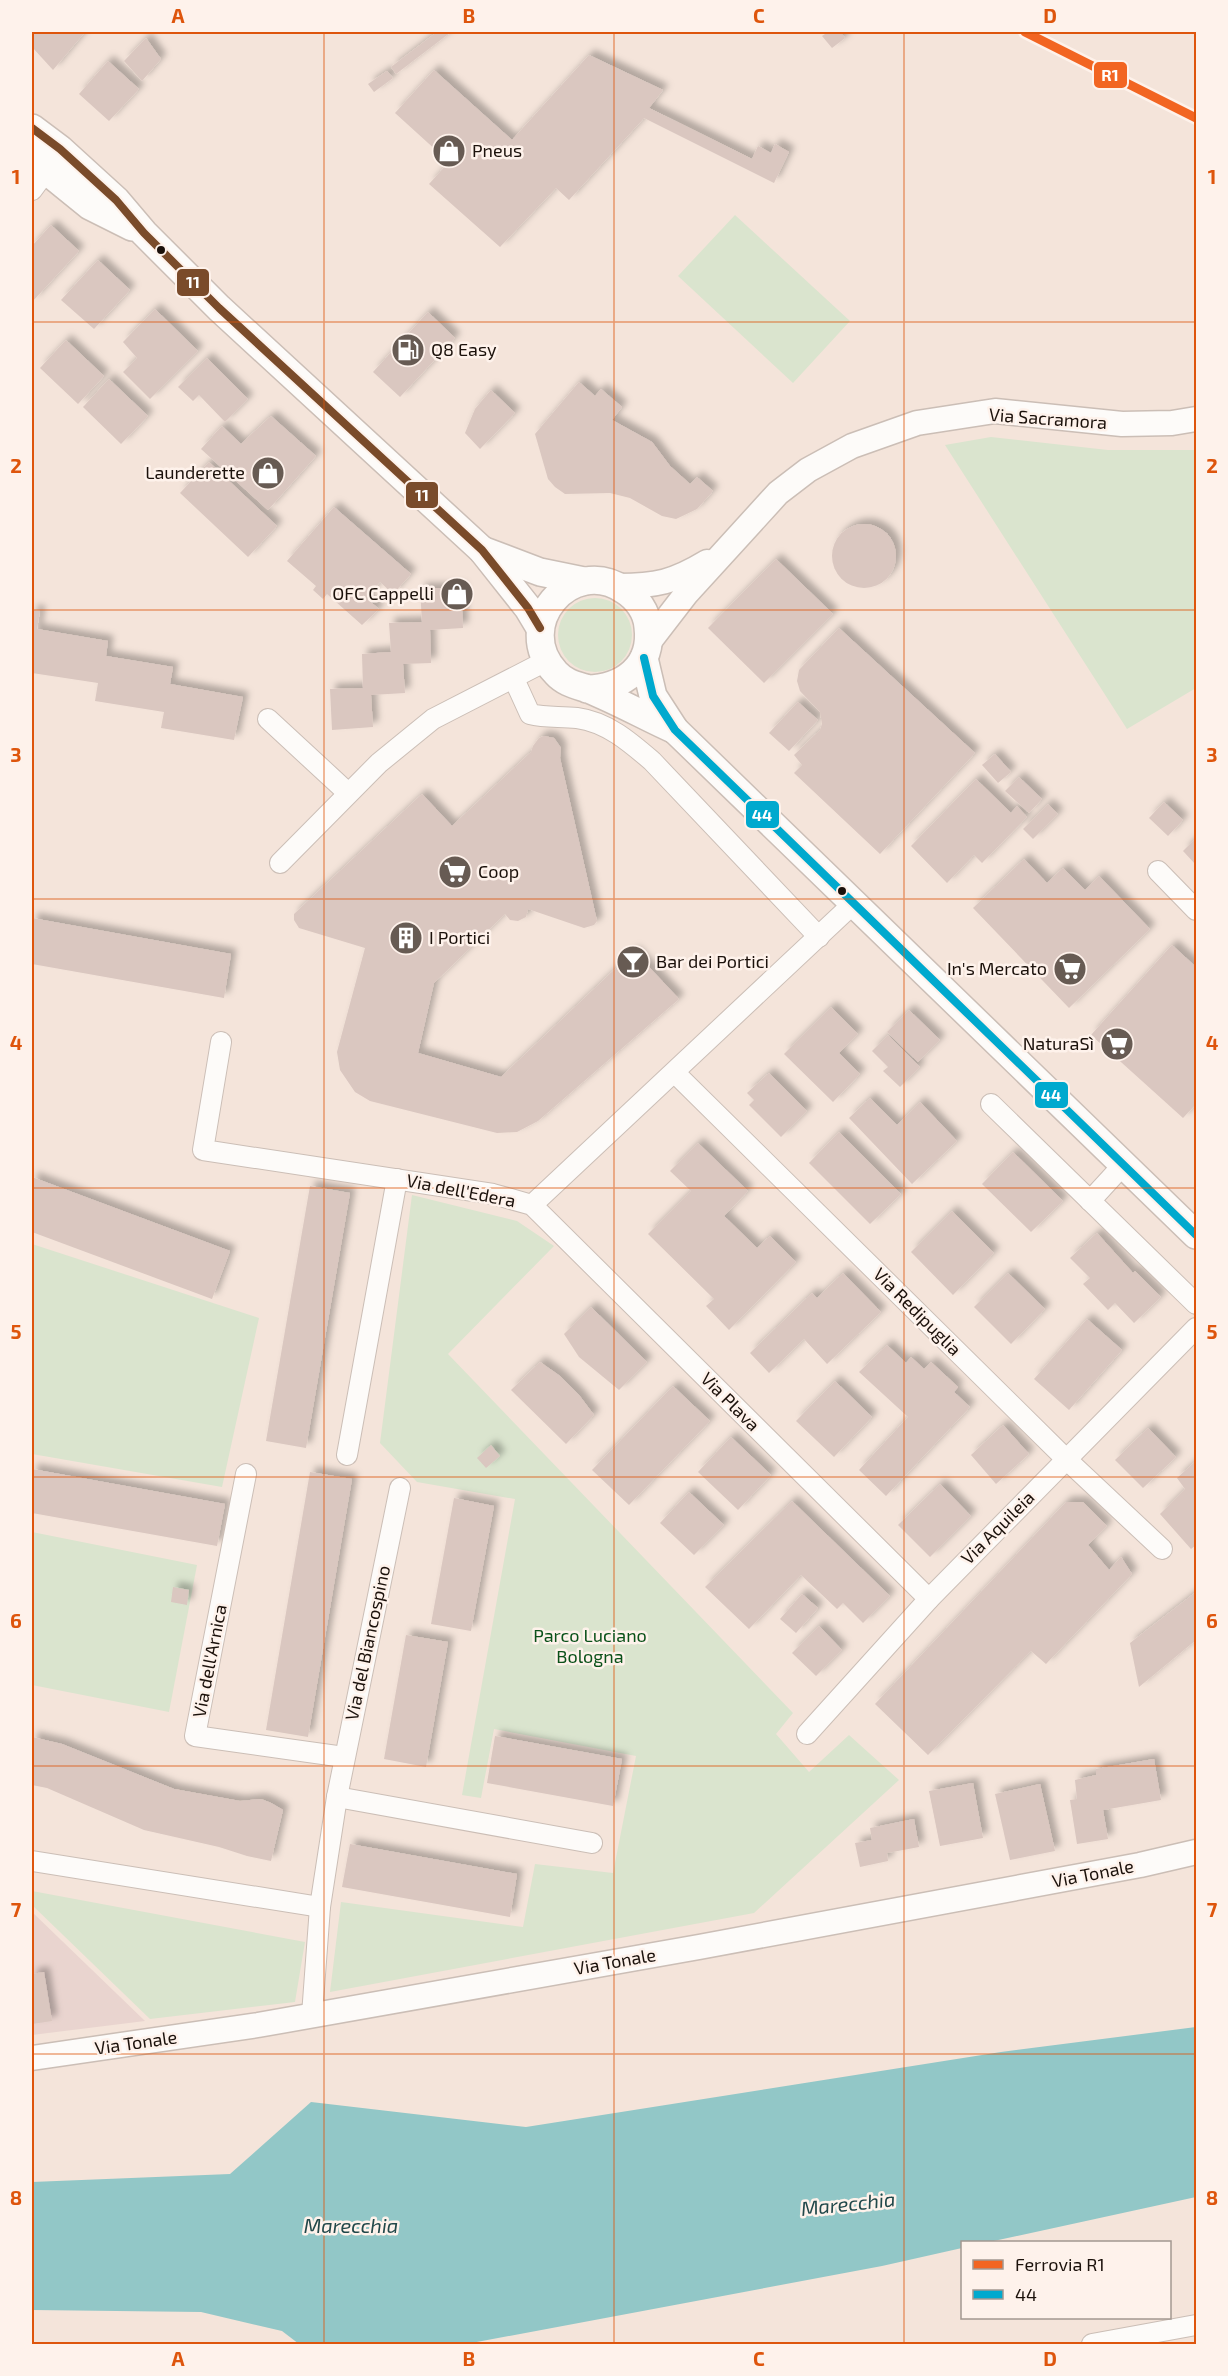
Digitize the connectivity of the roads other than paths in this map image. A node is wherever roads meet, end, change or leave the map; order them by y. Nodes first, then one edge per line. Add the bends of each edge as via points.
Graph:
1 (32, 128) edge
2 (36, 173) edge
3 (144, 233) junction
4 (1197, 419) edge
5 (727, 549) junction
6 (482, 550) junction
7 (584, 581) junction
8 (618, 586) junction
9 (540, 628) junction
10 (646, 650) junction
11 (546, 661) junction
12 (514, 679) junction
13 (587, 689) junction
14 (268, 719) dead end
15 (675, 730) junction
16 (348, 794) junction
17 (280, 863) dead end
18 (1158, 872) dead end
19 (854, 903) junction
20 (1197, 910) edge
21 (819, 937) junction
22 (221, 1042) dead end
23 (675, 1072) junction
24 (991, 1104) dead end
25 (1123, 1165) junction
26 (397, 1179) junction
27 (1090, 1201) junction
28 (532, 1205) junction
29 (1197, 1235) edge
30 (1197, 1304) edge
31 (1197, 1328) edge
32 (347, 1455) dead end
33 (1066, 1459) junction
34 (246, 1474) dead end
35 (400, 1488) dead end
36 (1162, 1549) dead end
37 (929, 1599) junction
38 (807, 1734) dead end
39 (344, 1757) junction
40 (337, 1797) junction
41 (592, 1843) dead end
42 (1197, 1852) edge
43 (32, 1861) edge
44 (320, 1907) junction
45 (312, 2015) junction
46 (32, 2058) edge
47 (1197, 2325) edge
48 (1092, 2344) edge

1 - 3 main road via 100,185
2 - 3 main road
3 - 6 main road via 219,308
4 - 5 street, Via Sacramora via 1122,424 995,411 917,423 852,446 808,470 778,493
5 - 8 street, Via Sacramora via 682,577 646,586
5 - 10 street, Via Sacramora via 686,594
6 - 7 main road via 540,572
6 - 9 main road
7 - 8 main road
7 - 9 main road via 568,586 555,597
8 - 10 main road via 632,595 642,609 648,625
9 - 11 main road via 540,645
10 - 13 main road via 634,672 621,683
10 - 15 main road via 653,696
11 - 12 street
11 - 13 main road via 571,684
12 - 16 street via 433,719
12 - 21 street via 530,714 577,718 626,737
13 - 15 main road
14 - 16 street
15 - 19 main road
16 - 17 street
18 - 20 street
19 - 21 street, Via dell'Edera
19 - 25 main road
21 - 23 street, Via dell'Edera
22 - 26 street, Via dell'Edera via 203,1150
23 - 28 street, Via dell'Edera
23 - 33 street, Via Redipuglia
24 - 27 street
25 - 27 street
25 - 29 main road
26 - 28 street, Via dell'Edera via 493,1194
26 - 32 street
27 - 30 street
28 - 37 street, Via Plava
31 - 33 street, Via Aquileia
33 - 36 street, Via Redipuglia
33 - 37 street, Via Aquileia
34 - 39 street, Via dell'Arnica via 195,1736
35 - 39 street, Via del Biancospino
37 - 38 street, Via Aquileia
39 - 40 street, Via del Biancospino
40 - 41 street
40 - 44 street, Via del Biancospino
42 - 45 street, Via Tonale
43 - 44 street
44 - 45 street, Via del Biancospino
45 - 46 street, Via Tonale
47 - 48 street

